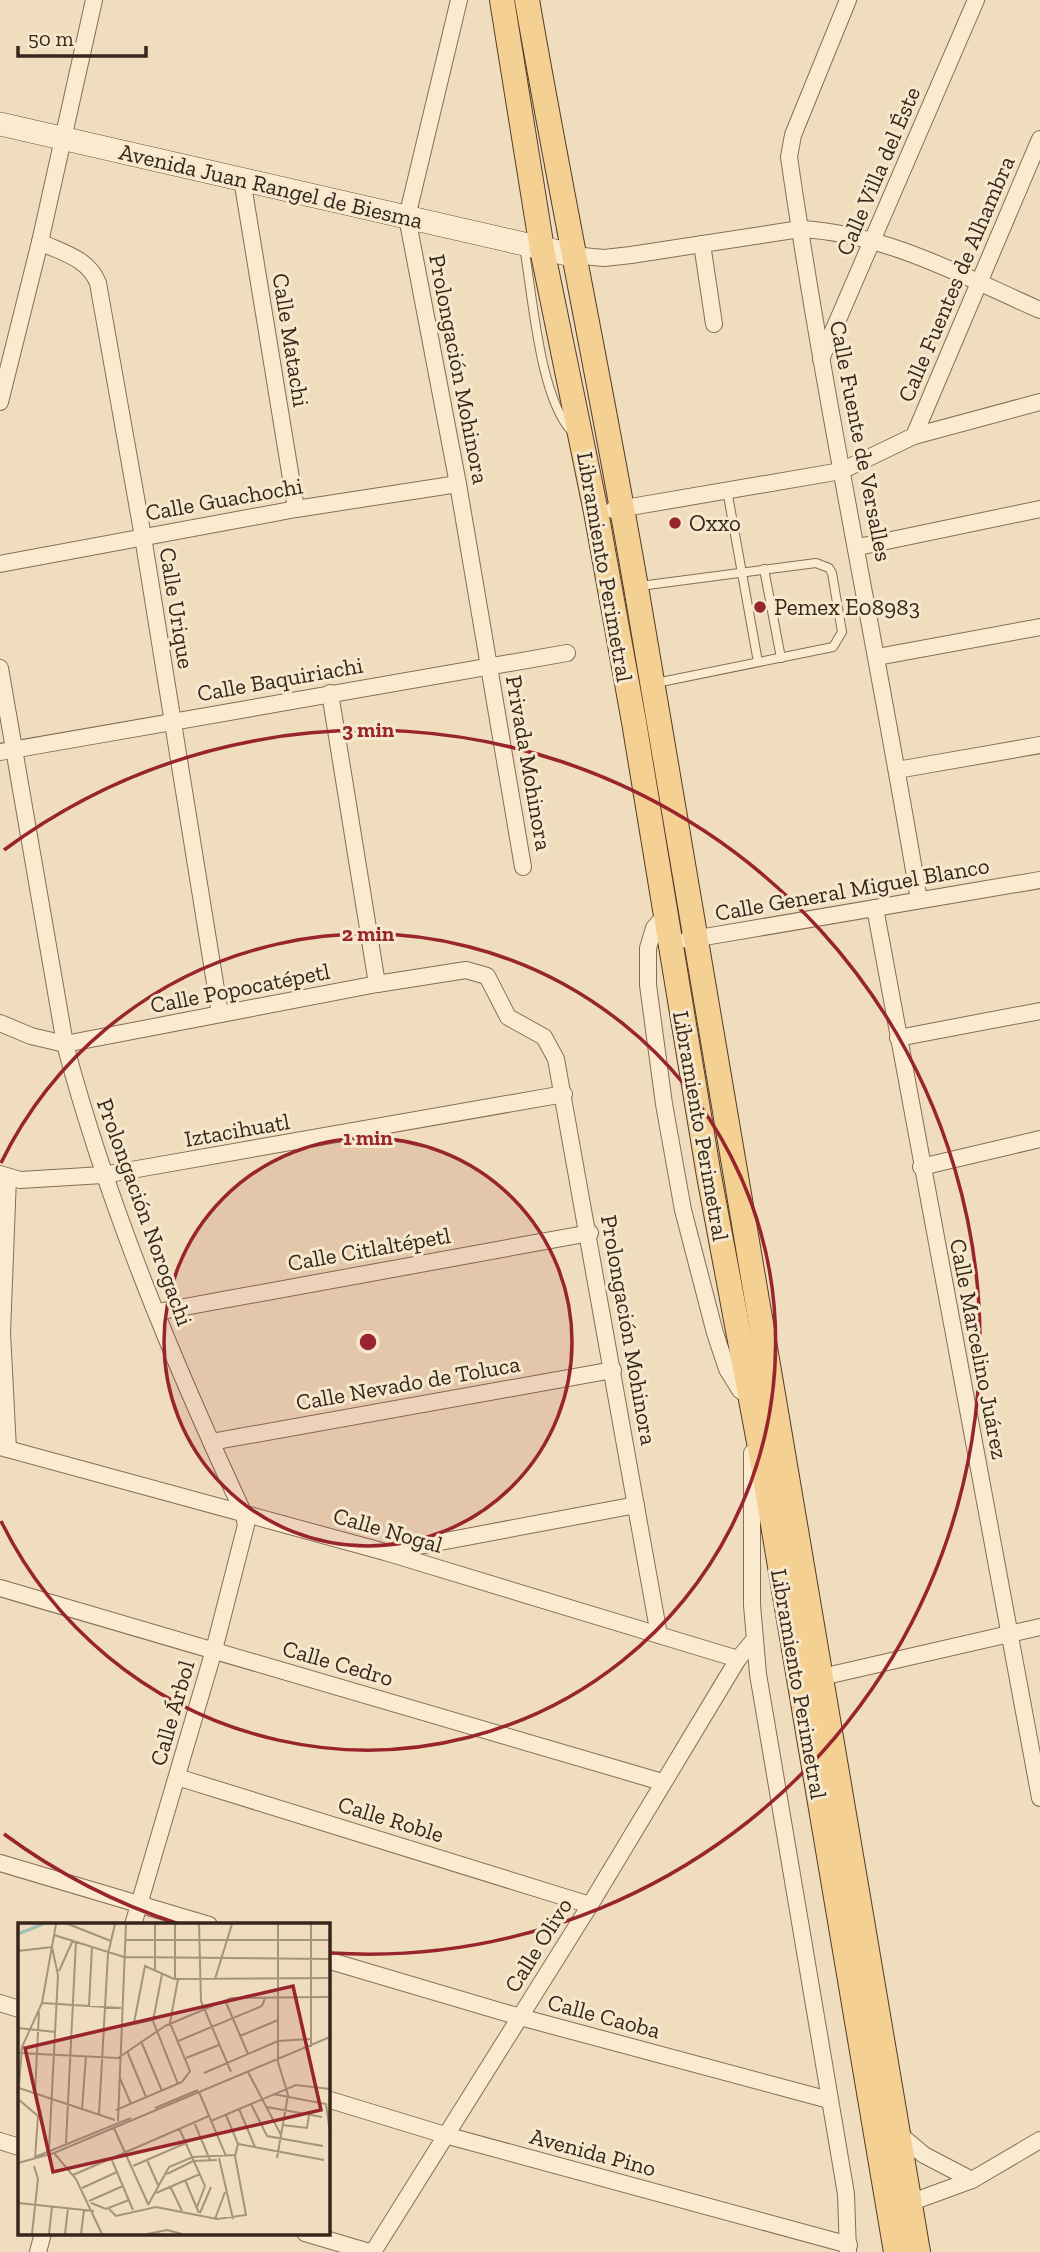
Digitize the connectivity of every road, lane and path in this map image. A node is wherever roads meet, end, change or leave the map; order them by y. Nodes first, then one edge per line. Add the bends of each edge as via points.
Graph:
1 (94, 0) edge
2 (458, 0) edge
3 (502, 0) edge
4 (527, 0) edge
5 (848, 0) edge
6 (976, 0) edge
7 (0, 124) edge
8 (64, 139) junction
9 (1040, 139) edge
10 (242, 179) junction
11 (407, 217) junction
12 (800, 229) junction
13 (873, 241) junction
14 (40, 242) junction
15 (702, 244) junction
16 (533, 247) junction
17 (572, 255) junction
18 (980, 284) junction
19 (1040, 310) edge
20 (714, 324) dead end
21 (821, 359) junction
22 (0, 402) edge
23 (1040, 402) edge
24 (914, 436) junction
25 (841, 471) junction
26 (457, 484) junction
27 (727, 490) junction
28 (622, 508) junction
29 (296, 509) junction
30 (1040, 509) edge
31 (597, 512) junction
32 (143, 537) junction
33 (858, 547) junction
34 (0, 564) edge
35 (764, 569) junction
36 (742, 572) junction
37 (636, 586) junction
38 (1040, 627) edge
39 (567, 653) dead end
40 (877, 657) junction
41 (781, 658) junction
42 (758, 662) junction
43 (489, 666) junction
44 (0, 668) edge
45 (653, 684) junction
46 (330, 694) junction
47 (171, 721) junction
48 (1040, 745) edge
49 (7, 751) edge
50 (897, 771) junction
51 (523, 867) dead end
52 (1040, 880) edge
53 (919, 900) junction
54 (874, 908) junction
55 (666, 914) junction
56 (696, 939) junction
57 (671, 943) junction
58 (377, 984) junction
59 (1040, 1011) edge
60 (220, 1014) junction
61 (0, 1023) edge
62 (544, 1037) joint
63 (898, 1038) junction
64 (65, 1044) junction
65 (564, 1094) junction
66 (1040, 1139) edge
67 (921, 1167) junction
68 (4, 1175) edge
69 (103, 1175) junction
70 (590, 1233) junction
71 (157, 1312) junction
72 (1, 1332) edge
73 (613, 1370) junction
74 (750, 1398) junction
75 (211, 1442) junction
76 (759, 1443) junction
77 (4, 1448) edge
78 (636, 1505) junction
79 (243, 1512) junction
80 (385, 1552) junction
81 (0, 1588) edge
82 (1040, 1627) edge
83 (1009, 1633) junction
84 (659, 1634) junction
85 (754, 1640) junction
86 (214, 1650) junction
87 (738, 1659) junction
88 (809, 1679) junction
89 (1037, 1762) edge
90 (177, 1777) junction
91 (662, 1782) junction
92 (1040, 1798) edge
93 (0, 1863) edge
94 (139, 1904) junction
95 (590, 1905) junction
96 (134, 1923) edge
97 (202, 1923) edge
98 (329, 1961) edge
99 (0, 2003) edge
100 (18, 2008) edge
101 (520, 2017) junction
102 (329, 2100) edge
103 (829, 2100) junction
104 (445, 2135) junction
105 (900, 2135) junction
106 (1040, 2140) edge
107 (0, 2141) edge
108 (18, 2147) edge
109 (972, 2180) junction
110 (899, 2206) junction
111 (43, 2234) edge
112 (308, 2234) edge
113 (848, 2248) edge
114 (37, 2252) edge
115 (371, 2252) edge
116 (896, 2252) edge
117 (918, 2252) edge

1 - 8 street
2 - 11 street, Prolongación Mohinora
3 - 16 main road, Libramiento Perimetral
4 - 17 main road, Libramiento Perimetral
5 - 12 street, Calle Fuente de Versalles via 790,145
6 - 13 street, Calle Villa del Éste
7 - 8 street, Avenida Juan Rangel de Biesma
8 - 10 street, Avenida Juan Rangel de Biesma
8 - 14 street
9 - 18 street, Calle Fuentes de Alhambra
10 - 11 street, Avenida Juan Rangel de Biesma
10 - 29 street, Calle Matachi
11 - 16 street, Avenida Juan Rangel de Biesma
11 - 26 street, Prolongación Mohinora
12 - 13 street
12 - 15 street
12 - 21 street, Calle Fuente de Versalles
13 - 18 street
13 - 21 street, Calle Villa del Éste
14 - 22 street
14 - 32 street, Calle Urique via 82,261 98,283
15 - 17 street via 604,258
15 - 20 street
16 - 17 street, Avenida Juan Rangel de Biesma
16 - 31 main road, Libramiento Perimetral via 551,344 583,445
17 - 28 main road, Libramiento Perimetral
18 - 19 street
18 - 24 street, Calle Fuentes de Alhambra
21 - 25 street, Calle Fuente de Versalles
23 - 24 street
24 - 25 street
25 - 27 street
25 - 33 street, Calle Fuente de Versalles
26 - 29 street, Calle Guachochi
26 - 43 street, Prolongación Mohinora
27 - 28 street
27 - 36 lane
28 - 31 street
28 - 37 main road, Libramiento Perimetral
29 - 32 street, Calle Guachochi
30 - 33 street
31 - 55 main road, Libramiento Perimetral
32 - 34 street, Calle Guachochi
32 - 47 street, Calle Urique
33 - 40 street, Calle Fuente de Versalles
35 - 36 lane
35 - 41 lane
35 - 41 lane via 816,563 832,573 842,632 838,643
36 - 37 lane
36 - 42 lane
37 - 45 main road, Libramiento Perimetral
38 - 40 street
39 - 43 street, Calle Baquiriachi
40 - 50 street, Calle Fuente de Versalles
41 - 42 lane
42 - 45 lane
43 - 46 street, Calle Baquiriachi
43 - 51 street, Privada Mohinora
44 - 49 street, Prolongación Norogachi
45 - 56 main road, Libramiento Perimetral
46 - 47 street, Calle Baquiriachi
46 - 58 street
47 - 49 street, Calle Baquiriachi
47 - 60 street, Calle Urique
48 - 50 street
49 - 64 street, Prolongación Norogachi
50 - 53 street, Calle Fuente de Versalles
52 - 53 street, Calle General Miguel Blanco
53 - 54 street, Calle General Miguel Blanco
54 - 56 street, Calle General Miguel Blanco
54 - 63 street, Calle Marcelino Juárez
55 - 57 main road, Libramiento Perimetral
55 - 74 street via 654,928 648,948 648,985 664,1104 683,1210 715,1333 727,1369
56 - 57 street, Calle General Miguel Blanco
56 - 88 main road, Libramiento Perimetral
57 - 74 main road, Libramiento Perimetral
58 - 60 street, Calle Popocatépetl
58 - 62 street, Calle Popocatépetl via 477,971 491,981 508,1017
59 - 63 street
60 - 64 street, Calle Popocatépetl
61 - 64 street, Calle Popocatépetl
62 - 65 street, Prolongación Mohinora via 553,1049
63 - 67 street, Calle Marcelino Juárez
64 - 69 street, Prolongación Norogachi
65 - 69 street, Iztacihuatl
65 - 70 street, Prolongación Mohinora
66 - 67 street
67 - 83 street, Calle Marcelino Juárez
68 - 69 street, Iztacihuatl via 52,1179
68 - 72 street
69 - 71 street, Prolongación Norogachi
70 - 71 street, Calle Citlaltépetl
70 - 73 street, Prolongación Mohinora
71 - 75 street, Prolongación Norogachi
72 - 77 street
73 - 75 street, Calle Nevado de Toluca
73 - 78 street, Prolongación Mohinora
74 - 76 main road, Libramiento Perimetral
75 - 79 street, Prolongación Norogachi
76 - 85 street via 752,1452
76 - 88 main road, Libramiento Perimetral
77 - 79 street, Calle Nogal
78 - 80 street
78 - 84 street, Prolongación Mohinora
79 - 80 street, Calle Nogal
79 - 86 street, Calle Árbol via 244,1541
80 - 84 street, Calle Nogal
81 - 86 street, Calle Cedro
82 - 83 street
83 - 88 street
83 - 89 street, Calle Marcelino Juárez
84 - 87 street, Calle Nogal
85 - 87 street
85 - 103 street
86 - 90 street, Calle Árbol
86 - 91 street, Calle Cedro
87 - 91 street, Calle Olivo
88 - 105 main road, Libramiento Perimetral
88 - 110 main road, Libramiento Perimetral
89 - 92 street, Calle Marcelino Juárez
90 - 94 street, Calle Árbol
90 - 95 street, Calle Roble
91 - 95 street, Calle Olivo
93 - 94 street
94 - 96 street, Calle Árbol
94 - 97 street
95 - 101 street, Calle Olivo
98 - 101 street, Calle Caoba
99 - 100 street
101 - 103 street, Calle Caoba
101 - 104 street, Calle Olivo
102 - 104 street, Avenida Pino
103 - 113 street via 846,2194
104 - 113 street, Avenida Pino
104 - 115 street, Calle Olivo
105 - 109 street via 924,2155
105 - 110 main road, Libramiento Perimetral
106 - 109 street
107 - 108 street
109 - 110 street
110 - 116 main road, Libramiento Perimetral
110 - 117 main road, Libramiento Perimetral
111 - 114 street
112 - 115 street

